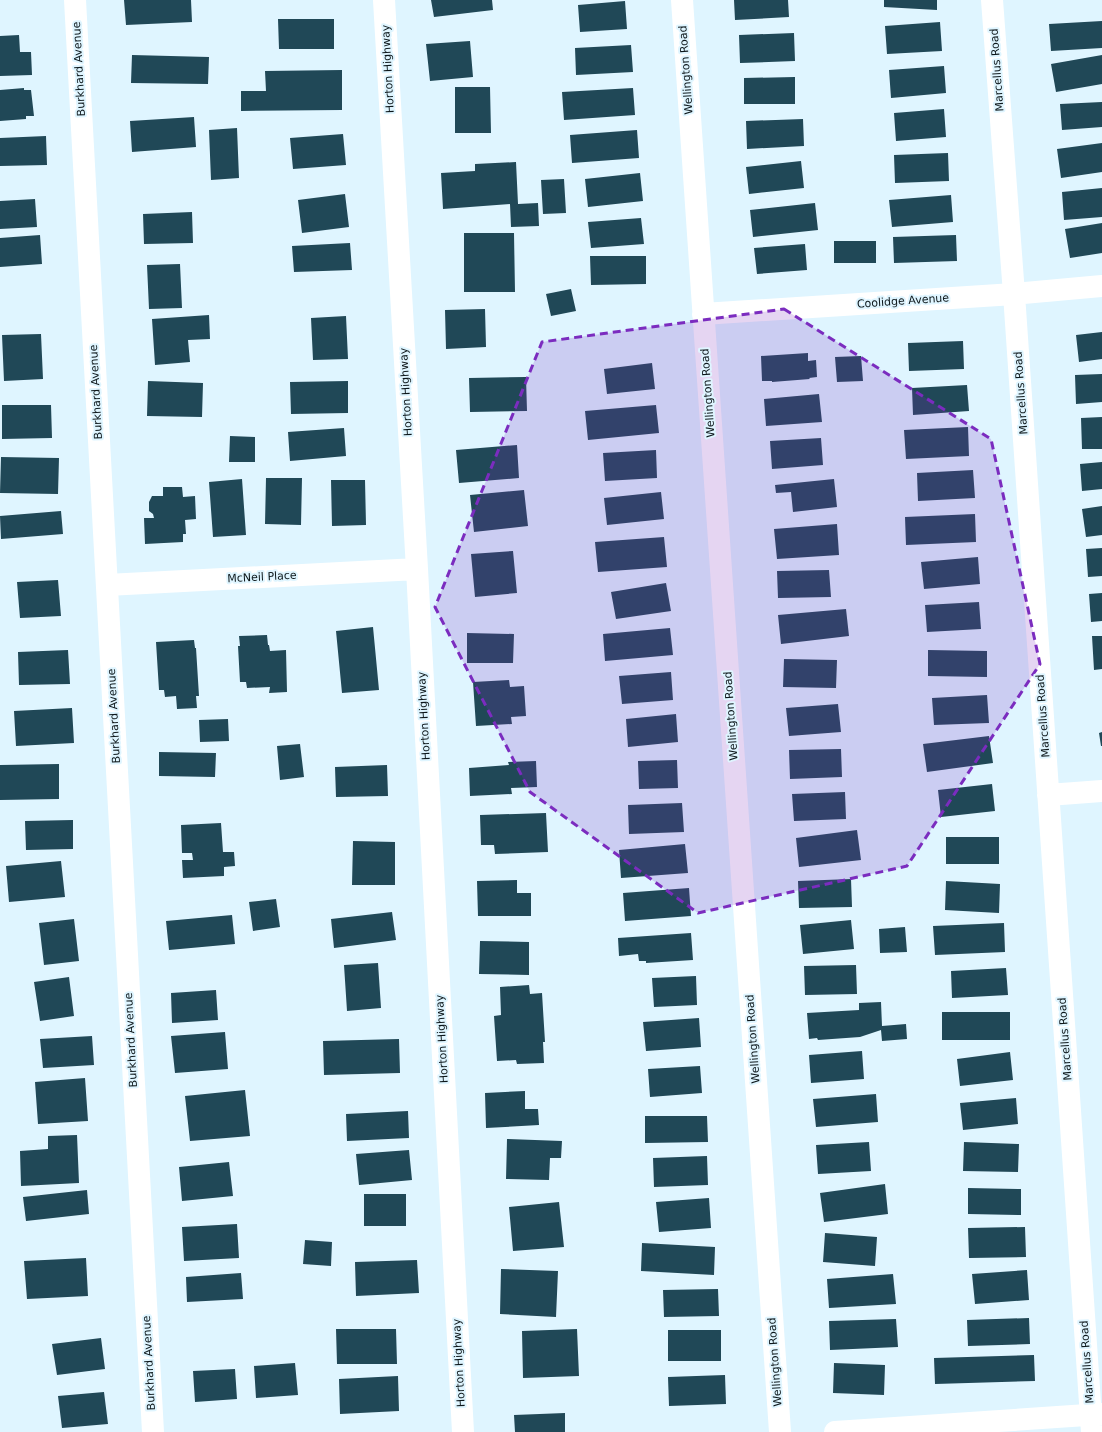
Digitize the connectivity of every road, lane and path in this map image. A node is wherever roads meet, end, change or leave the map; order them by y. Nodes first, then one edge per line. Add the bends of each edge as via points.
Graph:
1 (75, 0) edge
2 (384, 0) edge
3 (682, 0) edge
4 (992, 0) edge
5 (1102, 286) edge
6 (1014, 294) junction
7 (703, 314) junction
8 (416, 569) junction
9 (107, 585) junction
10 (1102, 791) edge
11 (1048, 795) junction
12 (1095, 1420) edge
13 (153, 1432) edge
14 (463, 1432) edge
15 (780, 1432) edge
16 (835, 1432) edge

1 - 9 street, Burkhard Avenue
2 - 8 street, Horton Highway
3 - 7 street, Wellington Road
4 - 6 street, Marcellus Road
5 - 6 street, Coolidge Avenue
6 - 7 street, Coolidge Avenue
6 - 11 street, Marcellus Road
7 - 15 street, Wellington Road
8 - 9 street, McNeil Place
8 - 14 street, Horton Highway
9 - 13 street, Burkhard Avenue
10 - 11 street
11 - 12 street, Marcellus Road
12 - 16 street

